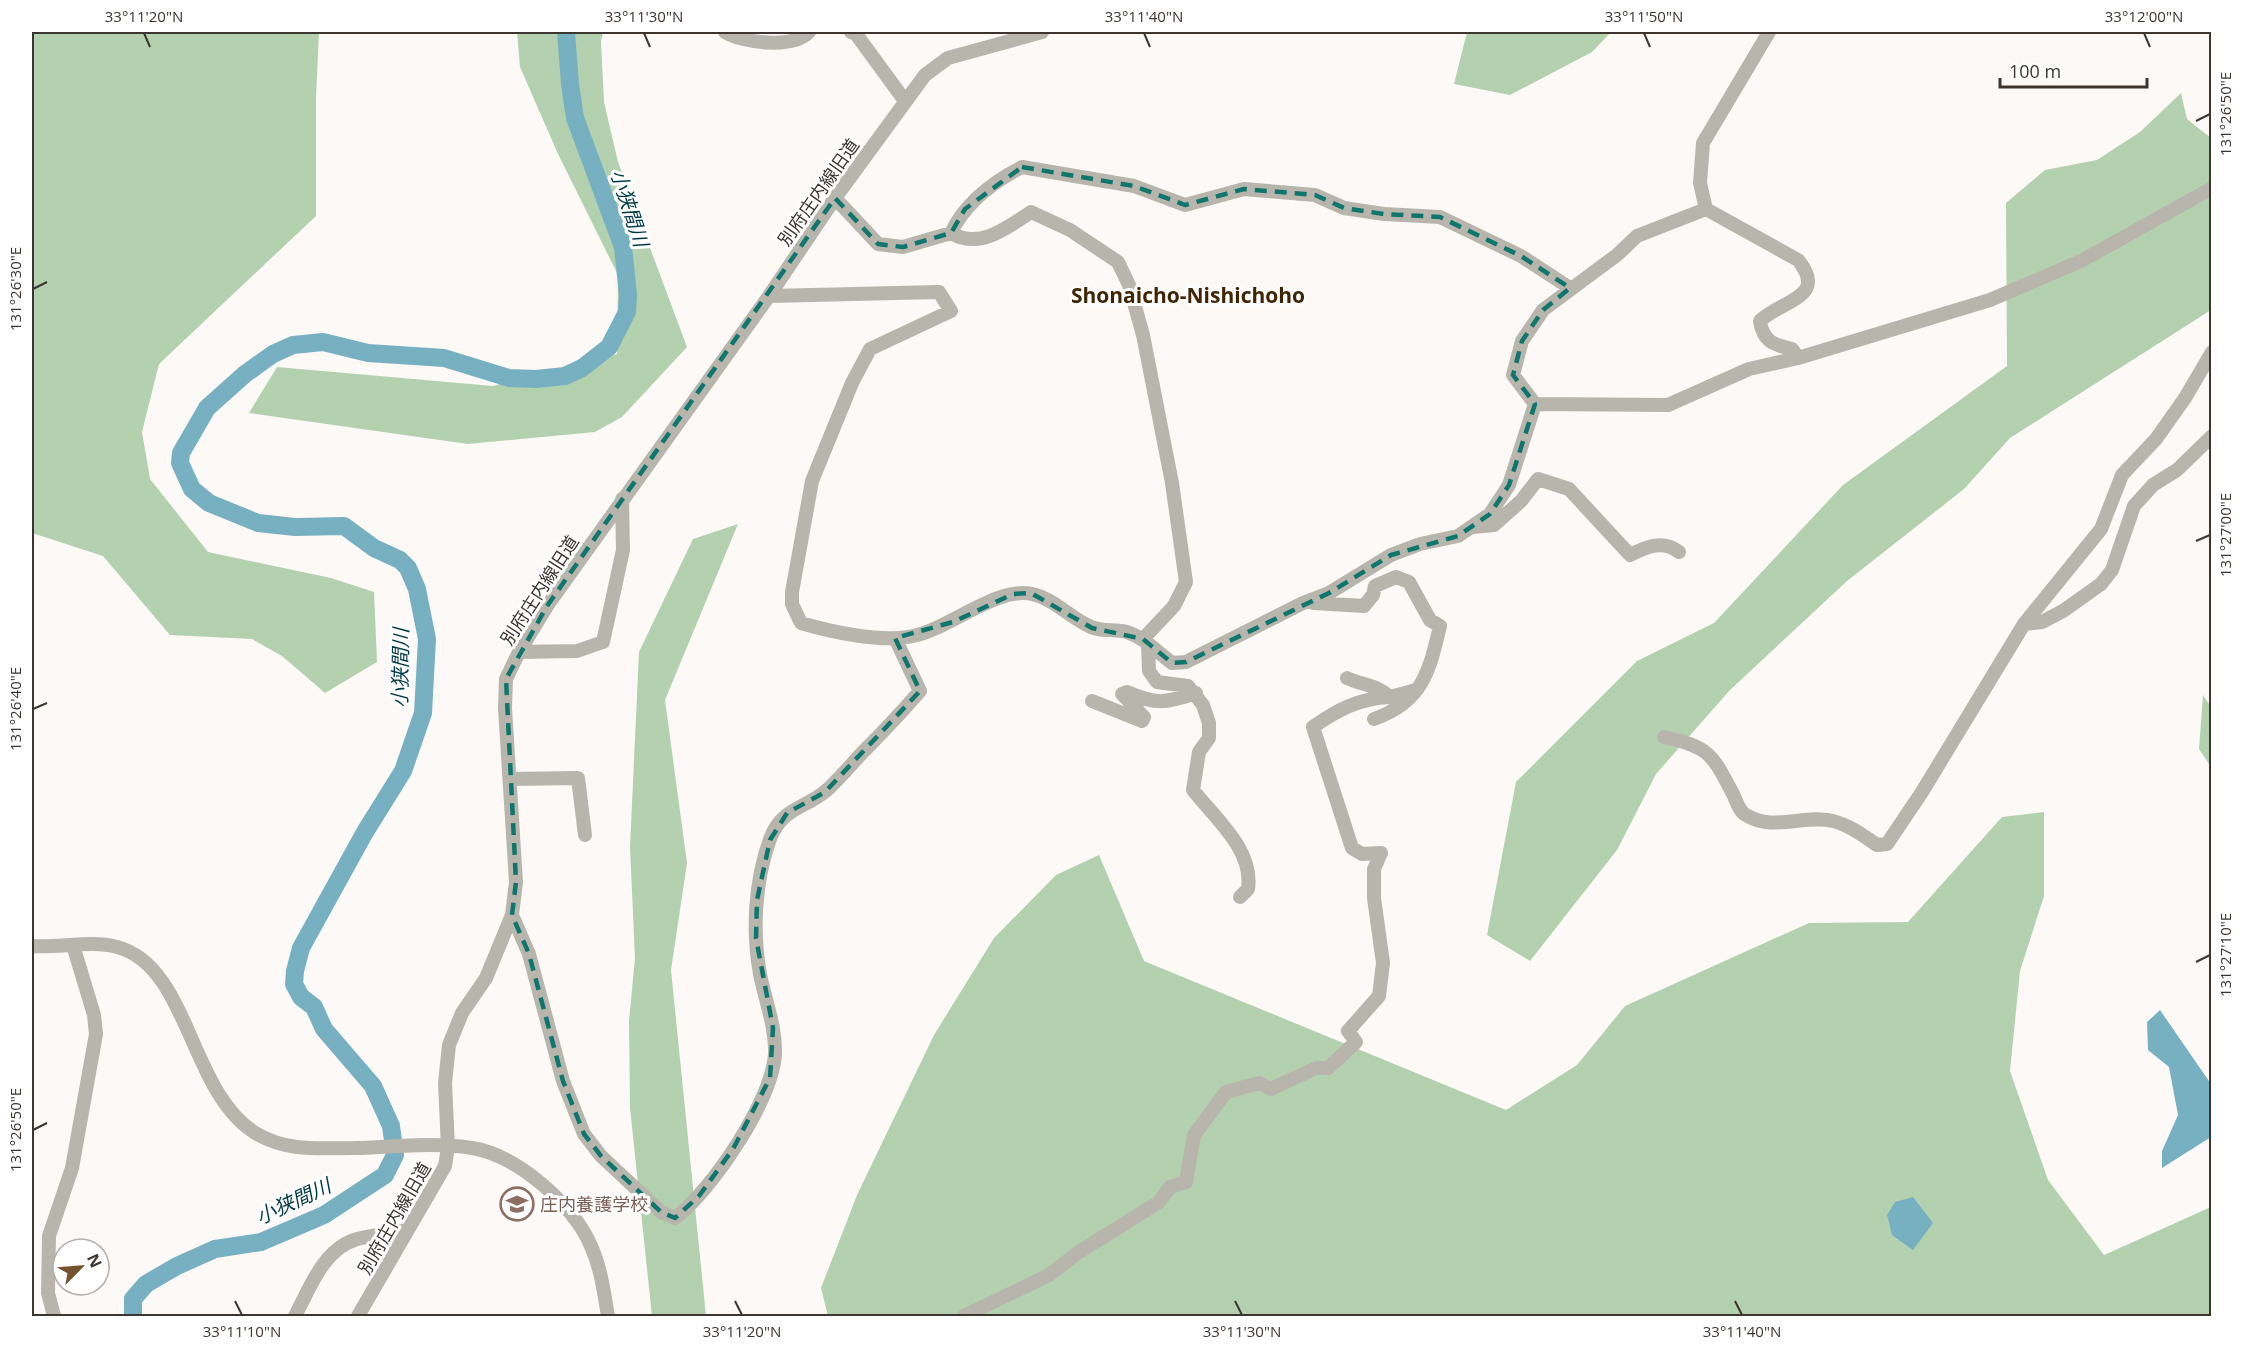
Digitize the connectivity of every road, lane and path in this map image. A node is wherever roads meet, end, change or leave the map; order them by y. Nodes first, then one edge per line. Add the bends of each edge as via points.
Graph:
1 (725, 32) edge
2 (809, 32) edge
3 (851, 32) edge
4 (1042, 32) edge
5 (1769, 32) edge
6 (905, 101) junction
7 (2211, 188) edge
8 (834, 198) junction
9 (1706, 209) junction
10 (951, 233) junction
11 (1570, 288) junction
12 (769, 296) junction
13 (2211, 352) edge
14 (1798, 358) junction
15 (1535, 404) junction
16 (2211, 436) edge
17 (622, 499) junction
18 (1471, 527) junction
19 (1679, 552) dead end
20 (1303, 603) junction
21 (2024, 624) junction
22 (895, 639) junction
23 (1146, 641) junction
24 (519, 652) junction
25 (1347, 678) dead end
26 (1416, 690) junction
27 (1196, 693) junction
28 (1390, 697) junction
29 (1092, 701) dead end
30 (1374, 719) dead end
31 (1664, 737) dead end
32 (510, 779) junction
33 (585, 835) dead end
34 (1240, 897) dead end
35 (512, 915) junction
36 (73, 945) dead end
37 (34, 947) edge
38 (448, 1147) junction
39 (408, 1230) junction
40 (54, 1317) edge
41 (295, 1317) edge
42 (358, 1317) edge
43 (608, 1317) edge
44 (964, 1317) edge

1 - 2 street via 734,37 785,42 805,37
3 - 6 street
4 - 6 street, 別府庄内線旧道 via 948,58 925,75
5 - 9 street via 1703,143 1700,183
6 - 8 street, 別府庄内線旧道
7 - 14 street via 2081,261 1990,300
8 - 10 street via 878,244 903,247
8 - 12 street, 別府庄内線旧道
9 - 11 street via 1637,236
9 - 14 street via 1798,260 1807,271 1810,280 1806,291 1760,321 1762,335 1773,345 1792,349
10 - 11 street via 965,209 988,188 1022,167 1134,186 1185,205 1244,189 1315,195 1344,208 1364,211 1440,217 1521,256
10 - 23 street via 962,240 982,240 1031,212 1070,230 1118,262 1124,272 1156,394 1186,582 1174,606
11 - 15 street via 1543,310 1518,354 1513,375
12 - 17 street, 別府庄内線旧道
12 - 22 street via 939,292 951,311 870,349 812,481 794,577 792,604 801,623 824,630
13 - 21 street via 2156,439 2122,475 2094,542
14 - 15 street via 1749,369 1668,405
15 - 18 street via 1509,485 1490,514
16 - 21 street via 2134,506 2112,570 2101,584 2064,611 2042,622
17 - 24 street, 別府庄内線旧道
17 - 24 street via 623,549 603,642 577,651
18 - 19 street via 1494,525 1538,480 1569,489 1629,555 1648,546 1670,545
18 - 20 street via 1458,536 1391,555 1329,593
20 - 23 street via 1186,662 1172,663
20 - 26 street via 1364,606 1375,586 1384,581 1396,577 1409,582 1430,620 1440,626 1424,681
21 - 31 street via 1887,844 1877,845 1833,821 1770,823 1750,818 1743,814 1714,759 1700,746
22 - 23 street via 915,636 1013,594 1031,593 1057,604 1092,628 1126,632
22 - 35 street via 920,691 883,735 825,792 787,813 770,840 757,900 756,938 773,1028 775,1054 770,1078 734,1149 699,1196 675,1218 660,1212 601,1156 584,1134 563,1081 529,954
23 - 27 street via 1149,671 1157,682 1188,686
24 - 32 street, 別府庄内線旧道 via 506,680
25 - 28 street via 1378,687
26 - 28 street
26 - 30 street via 1406,705
27 - 29 street via 1165,703 1122,694 1144,717 1143,721
27 - 34 street via 1209,723 1209,738 1199,752 1193,790 1236,843 1247,863 1248,889
28 - 44 street via 1352,704 1313,727 1352,848 1362,854 1381,853 1374,869 1383,963 1379,996 1348,1031 1356,1042 1328,1068 1316,1068 1271,1089 1259,1083 1226,1092 1194,1135 1186,1182 1170,1187 1159,1202 1049,1275
32 - 33 street via 578,778
32 - 35 street, 別府庄内線旧道 via 516,882
35 - 38 street, 別府庄内線旧道 via 486,978 462,1013 449,1045 445,1083
36 - 40 street via 96,1034 72,1168 49,1236 48,1293
37 - 38 street via 115,946 147,963 165,985 225,1105 246,1126 271,1142 304,1149
38 - 39 street, 別府庄内線旧道 via 442,1172
38 - 43 street via 475,1149 507,1160 564,1206 591,1246
39 - 41 street via 356,1239 336,1250 320,1268
39 - 42 street, 別府庄内線旧道

